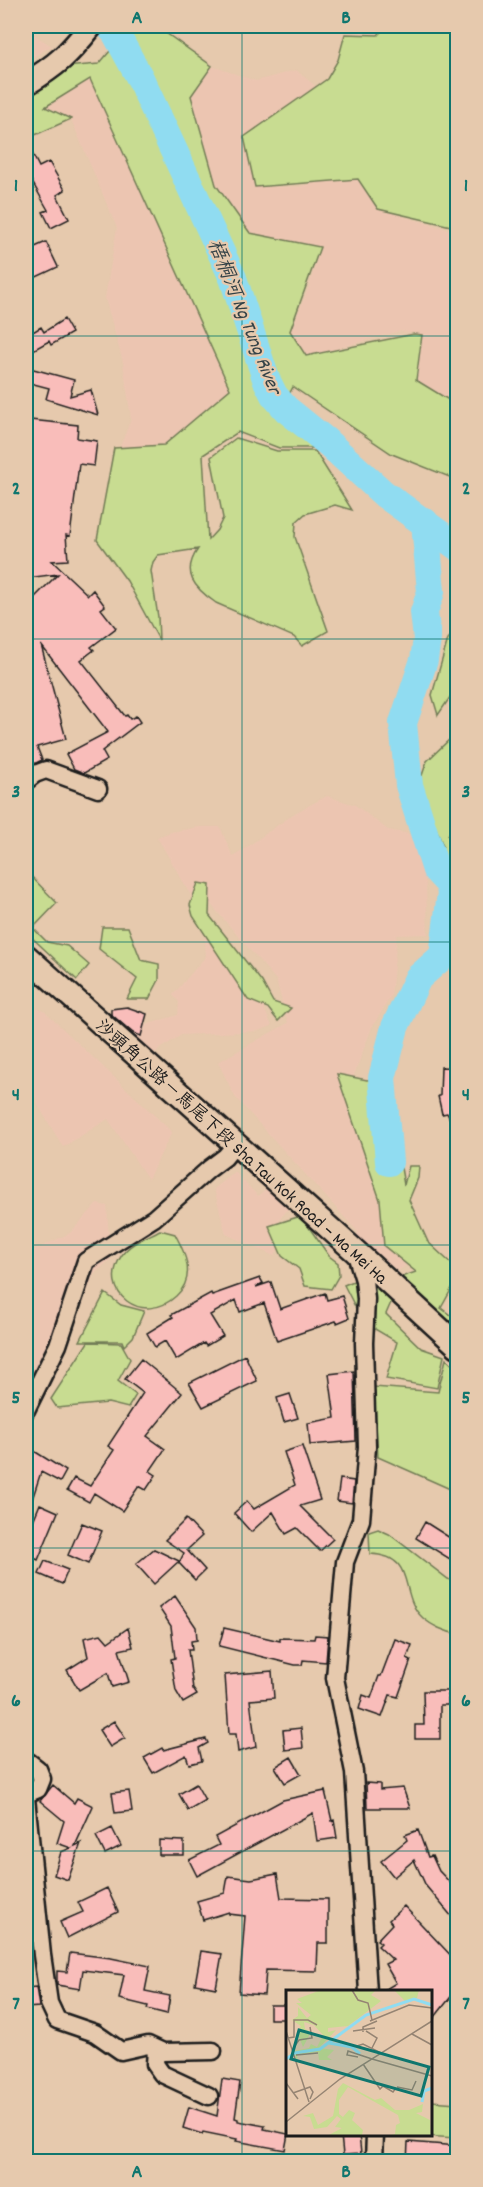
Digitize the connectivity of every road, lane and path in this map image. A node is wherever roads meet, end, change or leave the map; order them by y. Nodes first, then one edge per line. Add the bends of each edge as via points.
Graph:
1 (91, 26) edge
2 (26, 84) edge
3 (26, 782) edge
4 (99, 789) dead end
5 (26, 956) edge
6 (235, 1144) junction
7 (355, 1251) junction
8 (458, 1346) edge
9 (26, 1410) edge
10 (26, 1764) edge
11 (26, 1796) edge
12 (368, 1990) edge
13 (156, 2050) junction
14 (213, 2051) dead end
15 (209, 2096) dead end
16 (375, 2136) edge
17 (374, 2162) edge

1 - 2 main road via 67,56
3 - 4 street via 46,770
5 - 6 main road, 沙頭角公路－馬尾下段 Sha Tau Kok Road – Ma Mei Ha
6 - 7 main road, 沙頭角公路－馬尾下段 Sha Tau Kok Road – Ma Mei Ha
6 - 9 street via 154,1218 86,1261 58,1345
7 - 8 main road, 沙頭角公路－馬尾下段 Sha Tau Kok Road – Ma Mei Ha
7 - 12 street via 366,1299 368,1447 361,1520 345,1562 335,1678 354,1772
10 - 11 street via 38,1769 42,1779 38,1789
11 - 13 street via 42,1955 49,2003 57,2020 95,2033 121,2051 148,2045
13 - 14 street
13 - 15 street via 156,2064 162,2074
16 - 17 street

